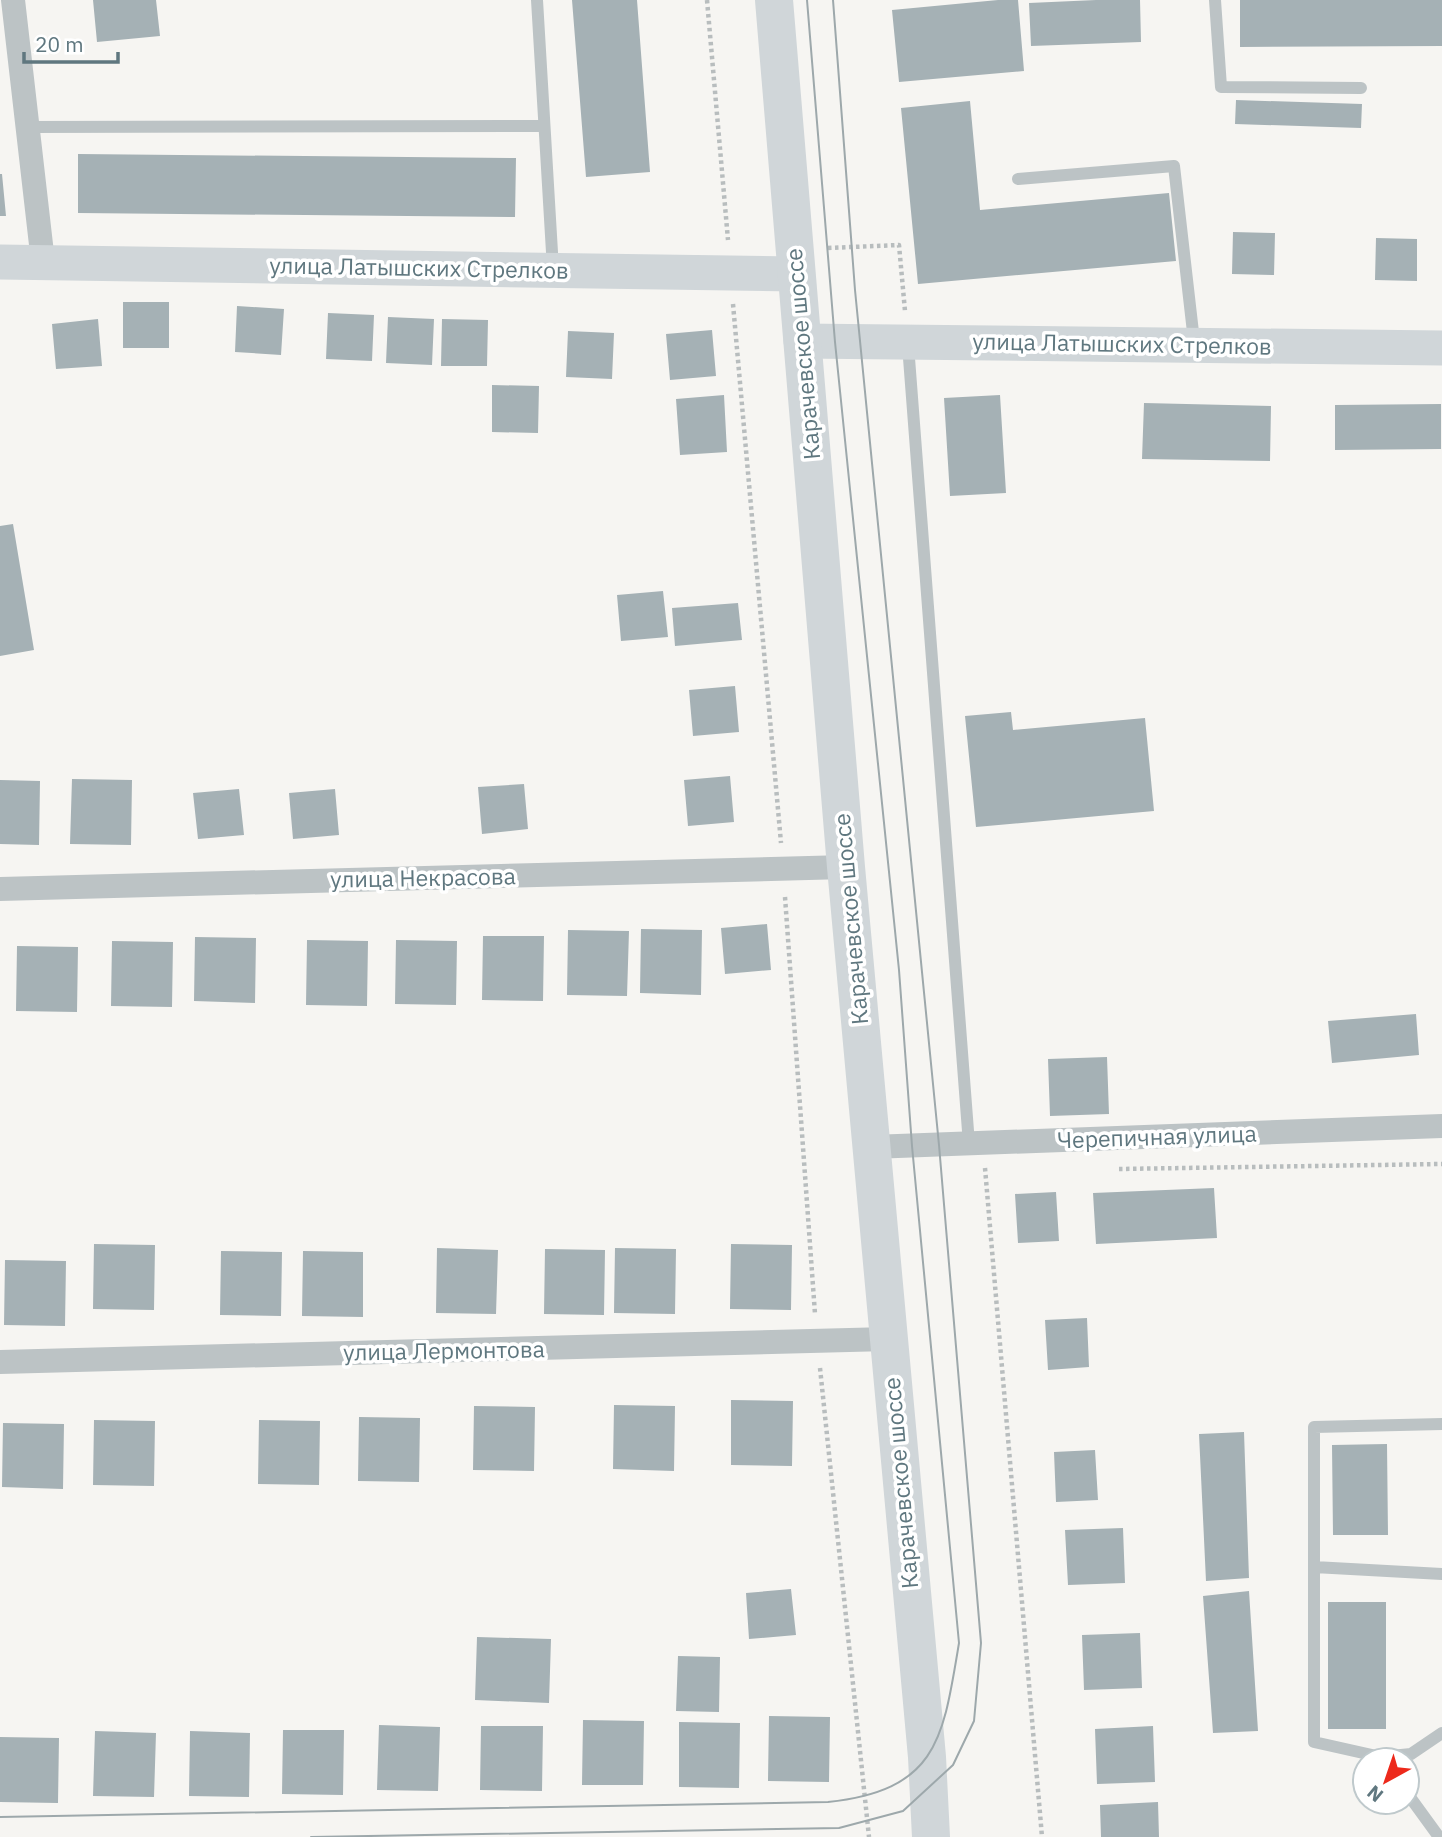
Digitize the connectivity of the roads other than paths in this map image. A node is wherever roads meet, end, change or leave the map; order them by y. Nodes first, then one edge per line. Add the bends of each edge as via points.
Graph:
1 (13, 0) edge
2 (537, 0) edge
3 (774, 0) edge
4 (1215, 0) edge
5 (1361, 88) dead end
6 (544, 126) junction
7 (28, 127) junction
8 (1018, 179) dead end
9 (0, 262) edge
10 (43, 262) junction
11 (795, 262) junction
12 (553, 271) junction
13 (801, 341) junction
14 (908, 342) junction
15 (1195, 345) junction
16 (1442, 348) edge
17 (846, 867) junction
18 (0, 889) edge
19 (1442, 1126) edge
20 (976, 1144) junction
21 (871, 1147) junction
22 (888, 1339) junction
23 (0, 1362) edge
24 (1442, 1424) edge
25 (1314, 1567) junction
26 (1442, 1574) edge
27 (1442, 1733) edge
28 (1421, 1747) edge
29 (1351, 1751) edge
30 (1421, 1812) edge
31 (931, 1837) edge
32 (1439, 1837) edge

1 - 7 street
2 - 6 lane
3 - 11 highway, Карачевское шоссе
4 - 5 lane via 1221,87
6 - 7 lane
6 - 12 lane
7 - 10 street
8 - 15 lane via 1174,166
9 - 10 street, улица Латышских Стрелков
10 - 12 street, улица Латышских Стрелков
11 - 12 street, улица Латышских Стрелков via 731,273
11 - 13 highway, Карачевское шоссе
13 - 14 street, улица Латышских Стрелков
13 - 17 highway, Карачевское шоссе
14 - 15 street, улица Латышских Стрелков
14 - 20 lane
15 - 16 street, улица Латышских Стрелков
17 - 18 street, улица Некрасова
17 - 21 highway, Карачевское шоссе
19 - 20 street, Черепичная улица
20 - 21 street, Черепичная улица
21 - 22 highway, Карачевское шоссе
22 - 23 street, улица Лермонтова
22 - 31 highway, Карачевское шоссе
24 - 25 lane via 1314,1427
25 - 26 lane
25 - 29 lane via 1314,1742
27 - 28 lane
30 - 32 lane

